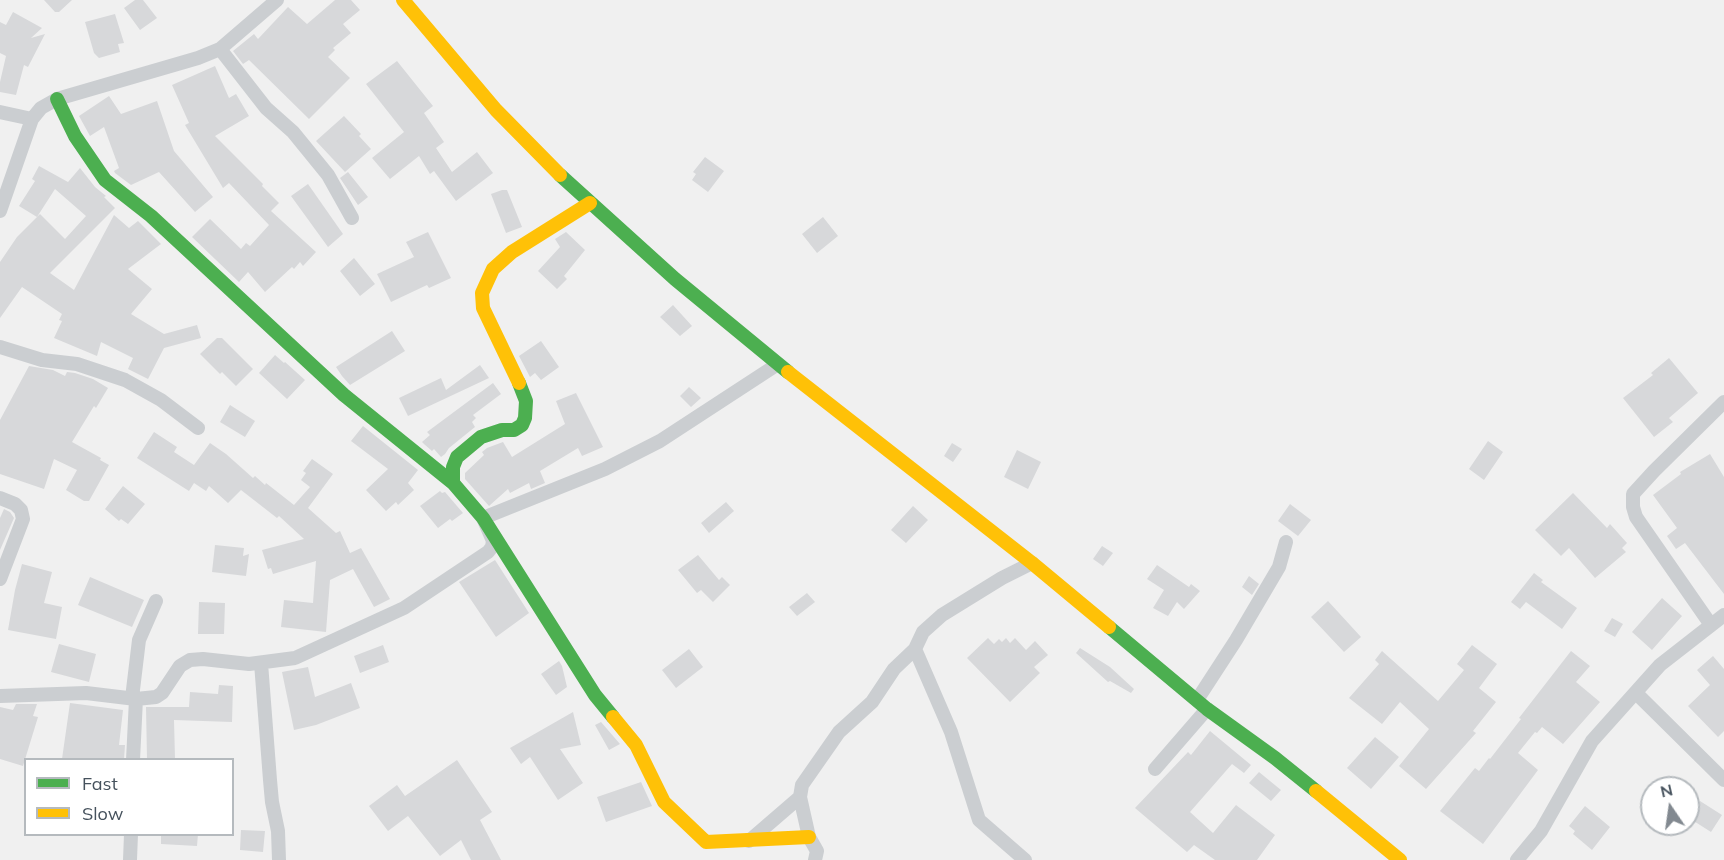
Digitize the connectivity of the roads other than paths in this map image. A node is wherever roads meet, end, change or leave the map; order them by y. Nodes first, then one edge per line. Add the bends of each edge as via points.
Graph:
1 (277, 0) edge
2 (403, 0) edge
3 (220, 49) junction
4 (57, 99) junction
5 (0, 112) edge
6 (32, 119) junction
7 (591, 203) junction
8 (0, 211) edge
9 (352, 218) dead end
10 (0, 348) edge
11 (778, 364) junction
12 (1724, 402) edge
13 (198, 428) dead end
14 (453, 483) junction
15 (0, 498) edge
16 (483, 518) junction
17 (1286, 542) dead end
18 (1032, 563) junction
19 (0, 579) edge
20 (156, 601) dead end
21 (1724, 615) edge
22 (1712, 625) junction
23 (915, 649) junction
24 (261, 663) junction
25 (1636, 693) junction
26 (0, 696) edge
27 (134, 698) junction
28 (1202, 704) junction
29 (134, 758) edge
30 (1155, 769) dead end
31 (1724, 780) edge
32 (800, 797) junction
33 (131, 836) edge
34 (810, 837) junction
35 (749, 841) junction
36 (130, 860) edge
37 (279, 860) edge
38 (815, 860) edge
39 (1025, 860) edge
40 (1400, 860) edge
41 (1517, 860) edge

1 - 3 street
2 - 7 street via 496,110
3 - 4 street
3 - 9 street via 266,108 293,132 328,175
4 - 6 street
4 - 14 street via 75,136 105,180 151,216 344,395
5 - 6 street
6 - 8 street
7 - 11 street
7 - 14 street via 512,252 493,269 482,293 483,308 523,391 525,418 514,430 482,437 457,457
10 - 13 street via 42,360 77,364 125,380 161,400
11 - 16 street via 660,441 605,469
11 - 18 street
12 - 22 street via 1634,494 1633,507 1636,517
14 - 16 street
15 - 19 street via 15,504 23,519
16 - 24 street via 493,541 488,552 404,608 295,658
16 - 35 street via 595,695 636,745 664,802 706,842
17 - 28 street via 1279,567
18 - 23 street via 942,615 923,632
18 - 28 street
20 - 27 street via 139,640
21 - 22 street
22 - 25 street via 1660,665
23 - 32 street via 894,669 872,702 839,732 802,785
23 - 39 street via 951,732 980,820
24 - 27 street via 190,660 180,666 162,693
24 - 37 street
25 - 31 street
25 - 41 street via 1592,741 1541,831
26 - 27 street via 86,693
27 - 29 street
28 - 30 street
28 - 40 street
32 - 34 street
32 - 35 street
33 - 36 street
34 - 35 street
34 - 38 street via 817,851

